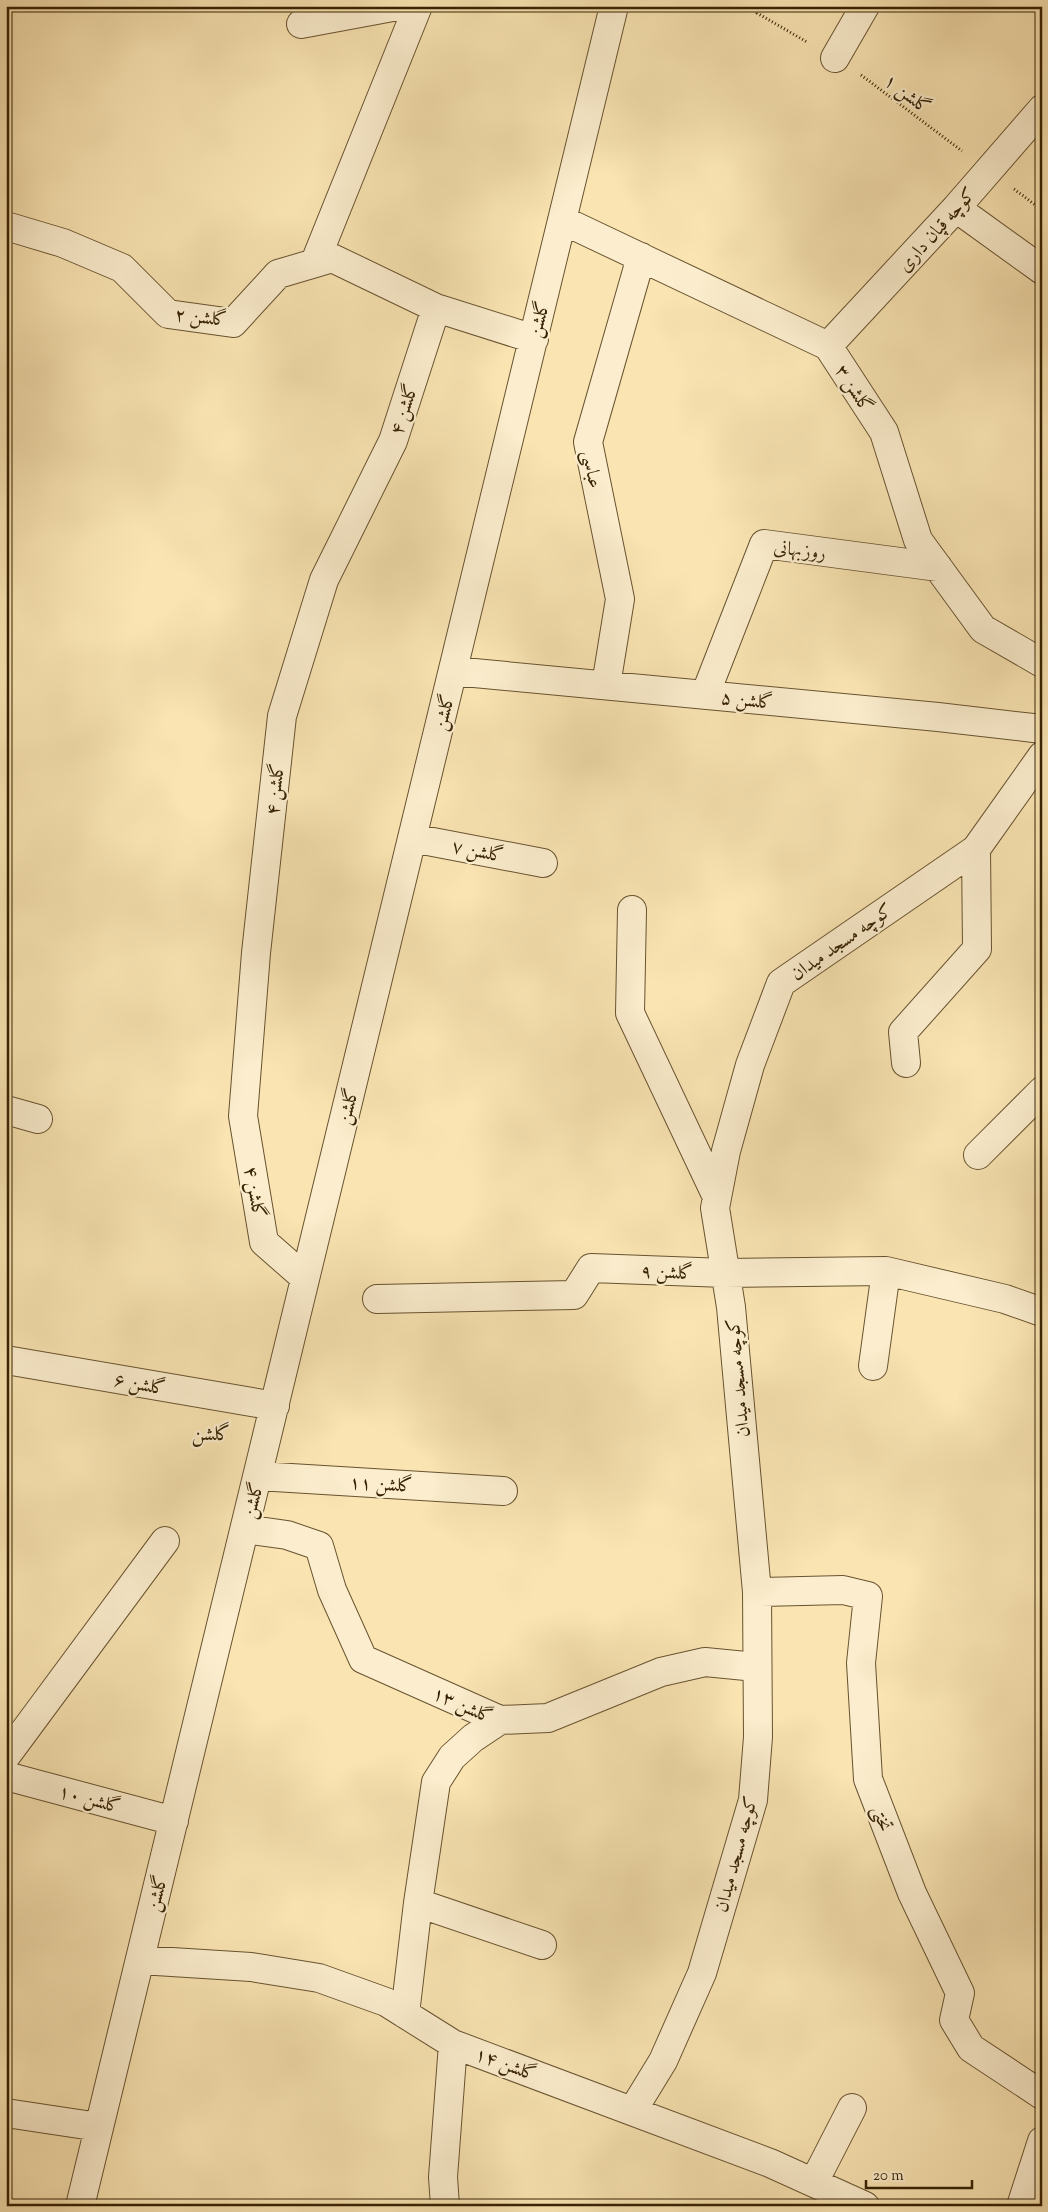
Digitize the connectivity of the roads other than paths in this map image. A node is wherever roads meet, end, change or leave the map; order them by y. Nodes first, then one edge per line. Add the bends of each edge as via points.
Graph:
1 (398, 6) edge
2 (418, 6) edge
3 (614, 6) edge
4 (866, 6) edge
5 (301, 24) dead end
6 (835, 58) road end
7 (1042, 109) edge
8 (956, 208) junction
9 (562, 220) junction
10 (6, 226) edge
11 (641, 258) junction
12 (315, 262) junction
13 (1042, 270) edge
14 (436, 308) junction
15 (534, 338) junction
16 (828, 346) junction
17 (938, 567) junction
18 (1042, 663) edge
19 (453, 671) junction
20 (606, 685) junction
21 (705, 695) junction
22 (1042, 730) edge
23 (1042, 756) edge
24 (412, 838) junction
25 (976, 849) junction
26 (543, 863) dead end
27 (632, 910) dead end
28 (906, 1063) dead end
29 (1042, 1091) edge
30 (6, 1110) edge
31 (38, 1119) dead end
32 (978, 1155) dead end
33 (717, 1197) junction
34 (886, 1271) junction
35 (725, 1273) junction
36 (306, 1278) junction
37 (377, 1299) dead end
38 (1042, 1312) edge
39 (6, 1360) edge
40 (873, 1366) dead end
41 (275, 1406) junction
42 (258, 1476) junction
43 (503, 1490) dead end
44 (245, 1529) junction
45 (165, 1541) dead end
46 (757, 1592) junction
47 (756, 1667) junction
48 (500, 1720) junction
49 (6, 1756) edge
50 (6, 1776) edge
51 (174, 1821) junction
52 (418, 1903) junction
53 (542, 1945) dead end
54 (140, 1960) junction
55 (406, 2014) junction
56 (453, 2044) junction
57 (1042, 2095) edge
58 (852, 2108) dead end
59 (633, 2110) junction
60 (6, 2113) edge
61 (100, 2126) junction
62 (1042, 2141) edge
63 (814, 2182) junction
64 (80, 2206) edge
65 (445, 2206) edge
66 (865, 2206) edge
67 (1021, 2206) edge

1 - 5 street
2 - 12 street
3 - 9 street, گلشن
4 - 6 street
7 - 8 street, کوچه قپان داری
8 - 13 street
8 - 16 street, کوچه قپان داری
9 - 11 street, گلشن ۳
9 - 15 street, گلشن
10 - 12 street, گلشن ۲ via 63,243 122,268 168,314 233,323 278,274
11 - 16 street, گلشن ۳
11 - 20 street, عباسی via 588,442 620,599
12 - 14 street, گلشن ۲ via 332,258
14 - 15 street, گلشن ۲
14 - 36 street, گلشن ۴ via 393,441 324,580 282,716 256,953 243,1116 264,1242
15 - 19 street, گلشن
16 - 17 street, گلشن ۳ via 884,432 918,540
17 - 18 street, گلشن ۳ via 983,629
17 - 21 street, روزبهانی via 764,544
19 - 20 street, گلشن ۵
19 - 24 street, گلشن
20 - 21 street, گلشن ۵
21 - 22 street, گلشن ۵
23 - 25 street, کوچه مسجد میدان
24 - 26 street, گلشن ۷
24 - 36 street, گلشن
25 - 28 street via 977,949 903,1032
25 - 33 street, کوچه مسجد میدان via 781,983 750,1065
27 - 33 street via 630,1012
29 - 32 street
30 - 31 street
33 - 35 street, کوچه مسجد میدان via 715,1208
34 - 35 street, گلشن ۹
34 - 38 street, گلشن ۹ via 1005,1299
34 - 40 street
35 - 37 street, گلشن ۹ via 591,1268 574,1296
35 - 46 street, کوچه مسجد میدان
36 - 41 street, گلشن
39 - 41 street, گلشن ۶
41 - 42 street, گلشن
42 - 43 street, گلشن ۱۱
42 - 44 street, گلشن
44 - 48 street, گلشن ۱۳ via 287,1535 319,1546 332,1590 363,1659
44 - 51 street, گلشن
45 - 49 street
46 - 47 street, کوچه مسجد میدان
46 - 57 street, تختی via 843,1590 868,1596 861,1663 868,1779 912,1893 960,1993 954,2020 971,2048
47 - 48 street, گلشن ۱۳ via 705,1662 661,1672 548,1718
47 - 59 street, کوچه مسجد میدان via 758,1736 753,1800 702,1973 663,2061
48 - 52 street via 452,1756 436,1782
50 - 51 street, گلشن ۱۰
51 - 54 street, گلشن
52 - 53 street
52 - 55 street
54 - 55 street, گلشن ۱۴ via 252,1967 319,1978 386,2002
54 - 61 street, گلشن
55 - 56 street, گلشن ۱۴
56 - 59 street, گلشن ۱۴
56 - 65 street via 443,2177
58 - 63 street
59 - 63 street, گلشن ۱۴
60 - 61 street
61 - 64 street, گلشن
62 - 67 street
63 - 66 street, گلشن ۱۴

